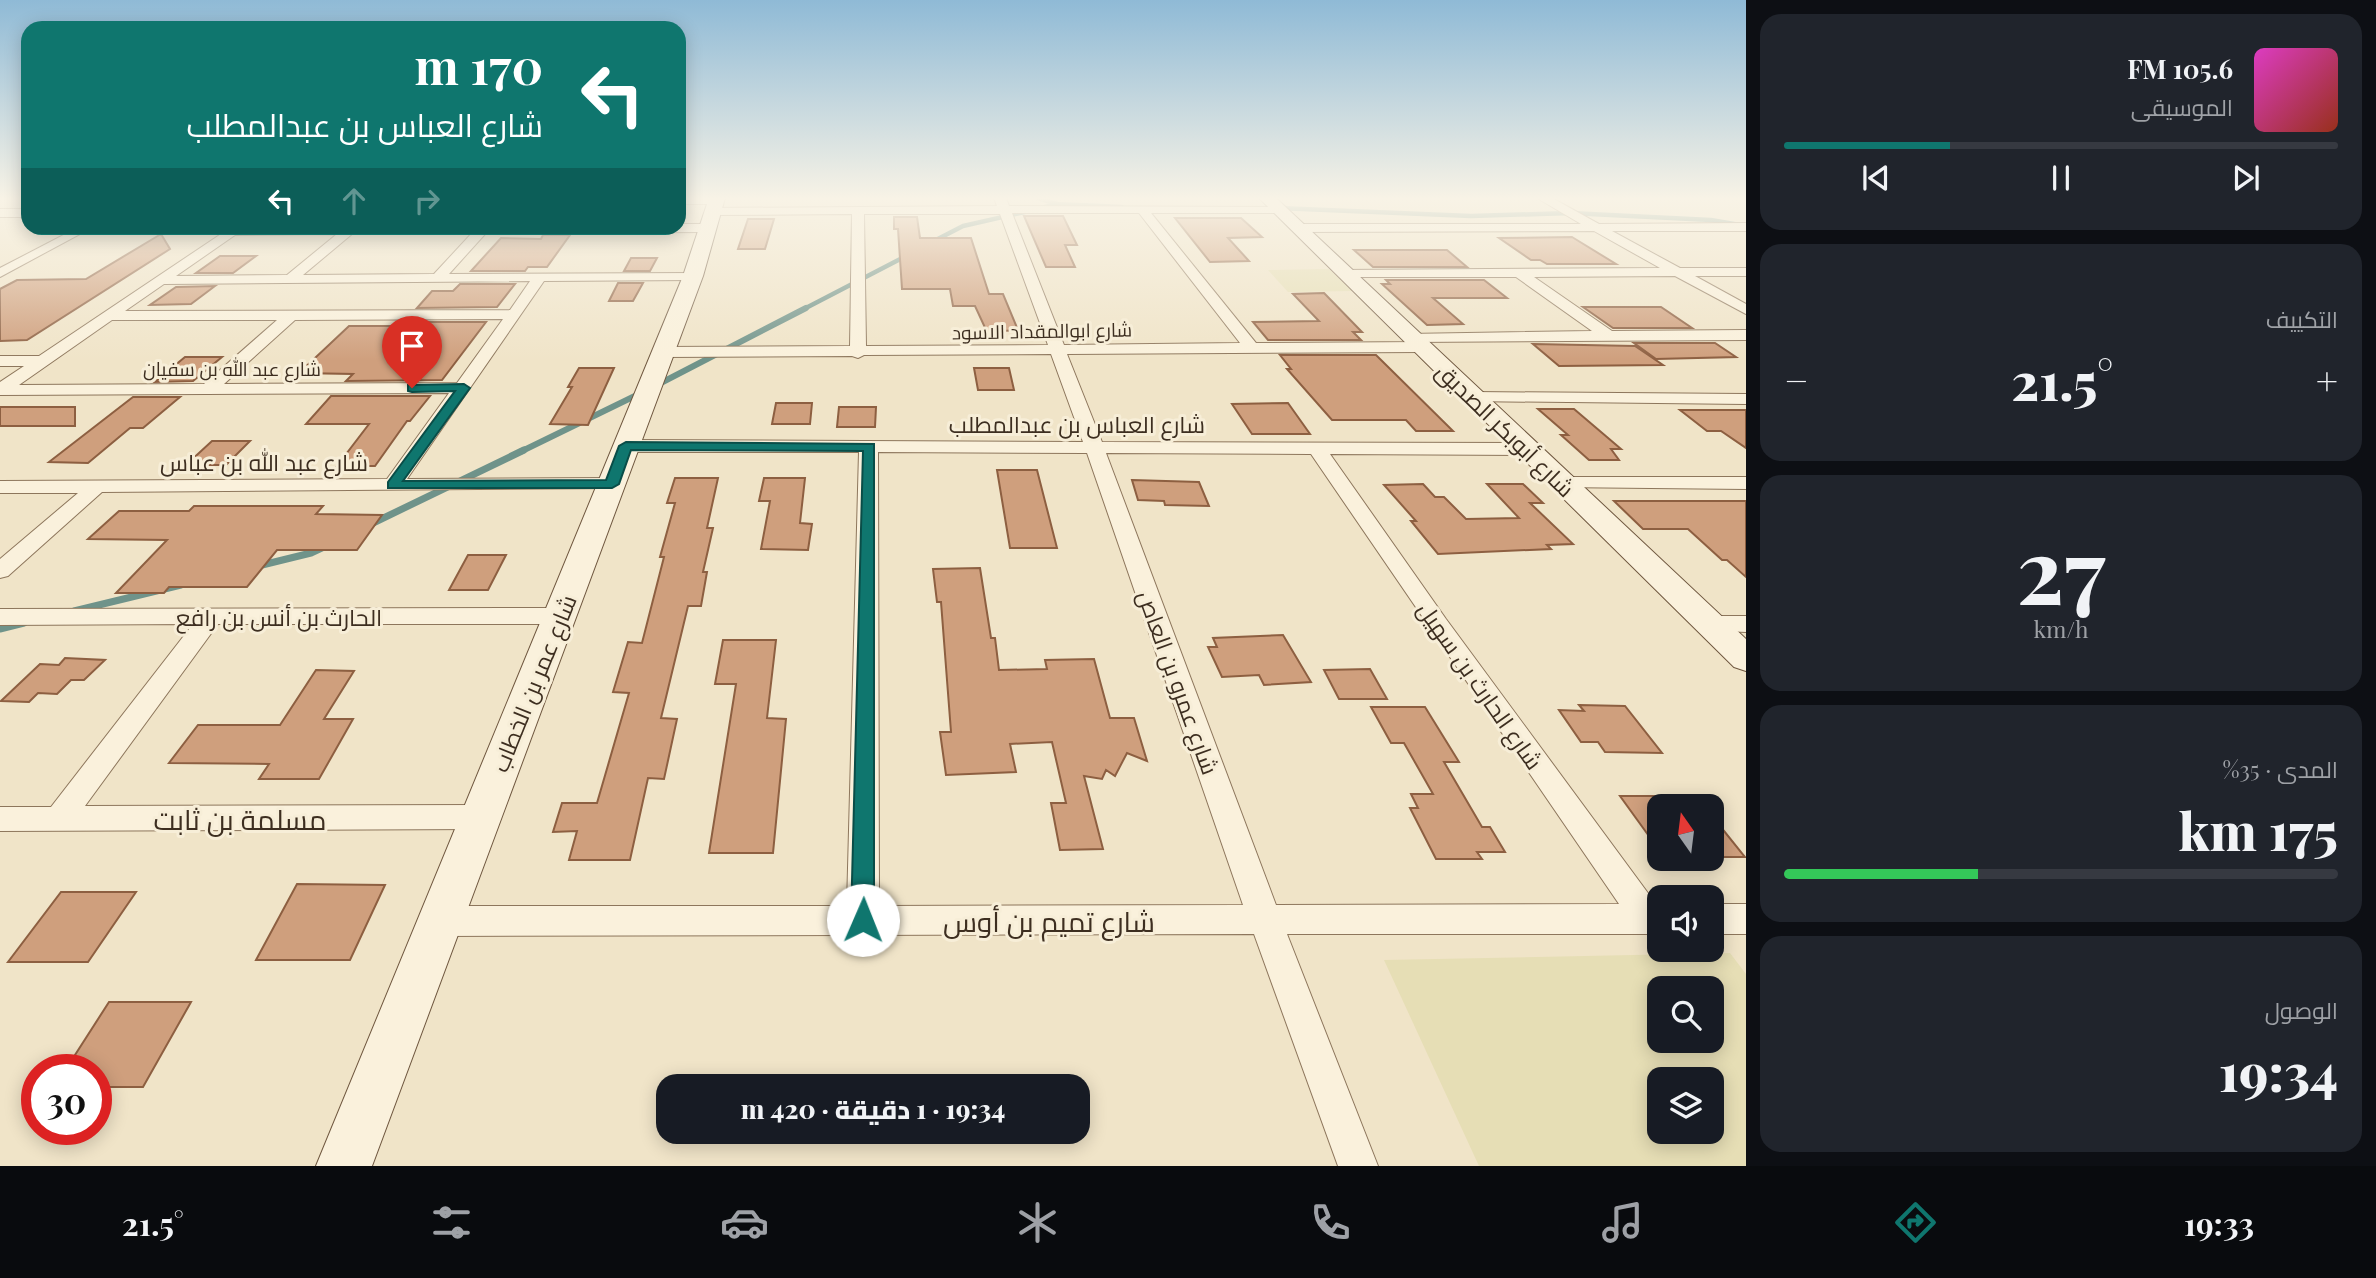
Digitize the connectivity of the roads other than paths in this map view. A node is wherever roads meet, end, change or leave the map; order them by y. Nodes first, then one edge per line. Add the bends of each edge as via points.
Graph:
1 (39, 252) edge
2 (202, 252) edge
3 (322, 252) edge
4 (461, 252) edge
5 (698, 252) edge
6 (858, 252) edge
7 (1020, 252) edge
8 (1176, 252) edge
9 (1324, 252) edge
10 (1643, 252) edge
11 (1678, 272) junction
12 (1746, 272) edge
13 (0, 273) edge
14 (1345, 273) junction
15 (1520, 273) junction
16 (693, 276) junction
17 (540, 277) junction
18 (438, 278) junction
19 (290, 279) junction
20 (164, 280) junction
21 (1746, 310) edge
22 (514, 314) junction
23 (291, 315) junction
24 (110, 316) junction
25 (1746, 335) edge
26 (1609, 336) junction
27 (1417, 342) junction
28 (1252, 349) junction
29 (1058, 351) junction
30 (663, 352) junction
31 (858, 353) junction
32 (0, 361) edge
33 (43, 361) junction
34 (464, 388) junction
35 (208, 389) junction
36 (0, 390) edge
37 (1474, 397) junction
38 (1746, 399) edge
39 (626, 446) junction
40 (869, 447) junction
41 (1095, 448) junction
42 (1317, 449) junction
43 (1528, 449) junction
44 (1563, 483) junction
45 (1746, 483) edge
46 (612, 484) junction
47 (393, 485) junction
48 (96, 487) junction
49 (0, 488) edge
50 (0, 571) edge
51 (559, 616) junction
52 (0, 617) edge
53 (212, 617) junction
54 (1710, 624) junction
55 (1746, 624) edge
56 (1746, 659) edge
57 (480, 817) junction
58 (0, 819) edge
59 (59, 819) junction
60 (1647, 911) edge
61 (1647, 919) edge
62 (1724, 919) edge
63 (1746, 919) edge
64 (863, 920) junction
65 (1265, 920) junction
66 (439, 921) junction
67 (344, 1166) edge
68 (1359, 1166) edge

1 - 13 street
2 - 20 street
3 - 19 street
4 - 18 street
5 - 16 street, شارع عمر بن الخطاب
6 - 31 street
7 - 29 street, شارع عمرو بن العاص
8 - 28 street
9 - 14 street, شارع أبوبكر الصديق
10 - 11 street
11 - 12 street
11 - 15 street
11 - 21 street
14 - 15 street
14 - 27 street, شارع أبوبكر الصديق
15 - 26 street
16 - 17 street
16 - 30 street, شارع عمر بن الخطاب
17 - 18 street
17 - 22 street
18 - 19 street
19 - 20 street
20 - 24 street
22 - 23 street
22 - 34 street
23 - 24 street
23 - 35 street
24 - 33 street
25 - 26 street
26 - 27 street
27 - 28 street, شارع ابوالمقداد الاسود
27 - 37 street, شارع أبوبكر الصديق
28 - 29 street, شارع ابوالمقداد الاسود
29 - 31 street, شارع ابوالمقداد الاسود
29 - 41 street, شارع عمرو بن العاص
30 - 31 street, شارع ابوالمقداد الاسود
30 - 39 street, شارع عمر بن الخطاب
32 - 33 street
33 - 36 street
34 - 35 street, شارع عبد الله بن سفيان
34 - 47 street
35 - 36 street, شارع عبد الله بن سفيان
37 - 38 street
37 - 43 street, شارع أبوبكر الصديق
39 - 40 street, شارع العباس بن عبدالمطلب
39 - 46 street, شارع عمر بن الخطاب
40 - 41 street, شارع العباس بن عبدالمطلب
40 - 64 street
41 - 42 street, شارع العباس بن عبدالمطلب
41 - 65 street, شارع عمرو بن العاص
42 - 43 street, شارع العباس بن عبدالمطلب
42 - 60 street, شارع الحارث بن سهيل via 1438,625
43 - 44 street, شارع أبوبكر الصديق
44 - 45 street
44 - 54 street, شارع أبوبكر الصديق
46 - 47 street, شارع عبد الله بن عباس
46 - 51 street, شارع عمر بن الخطاب
47 - 48 street, شارع عبد الله بن عباس
48 - 49 street, شارع عبد الله بن عباس
48 - 50 street
51 - 53 street, الحارث بن أنس بن رافع
51 - 57 street, شارع عمر بن الخطاب
52 - 53 street, الحارث بن أنس بن رافع
53 - 59 street
54 - 55 street
54 - 56 street, شارع أبوبكر الصديق
57 - 59 street, مسلمة بن ثابت
57 - 66 street, شارع عمر بن الخطاب
58 - 59 street, مسلمة بن ثابت
61 - 65 street, شارع تميم بن أوس
62 - 63 street
64 - 65 street, شارع تميم بن أوس
64 - 66 street, شارع تميم بن أوس
65 - 68 street, شارع عمرو بن العاص
66 - 67 street, شارع عمر بن الخطاب

